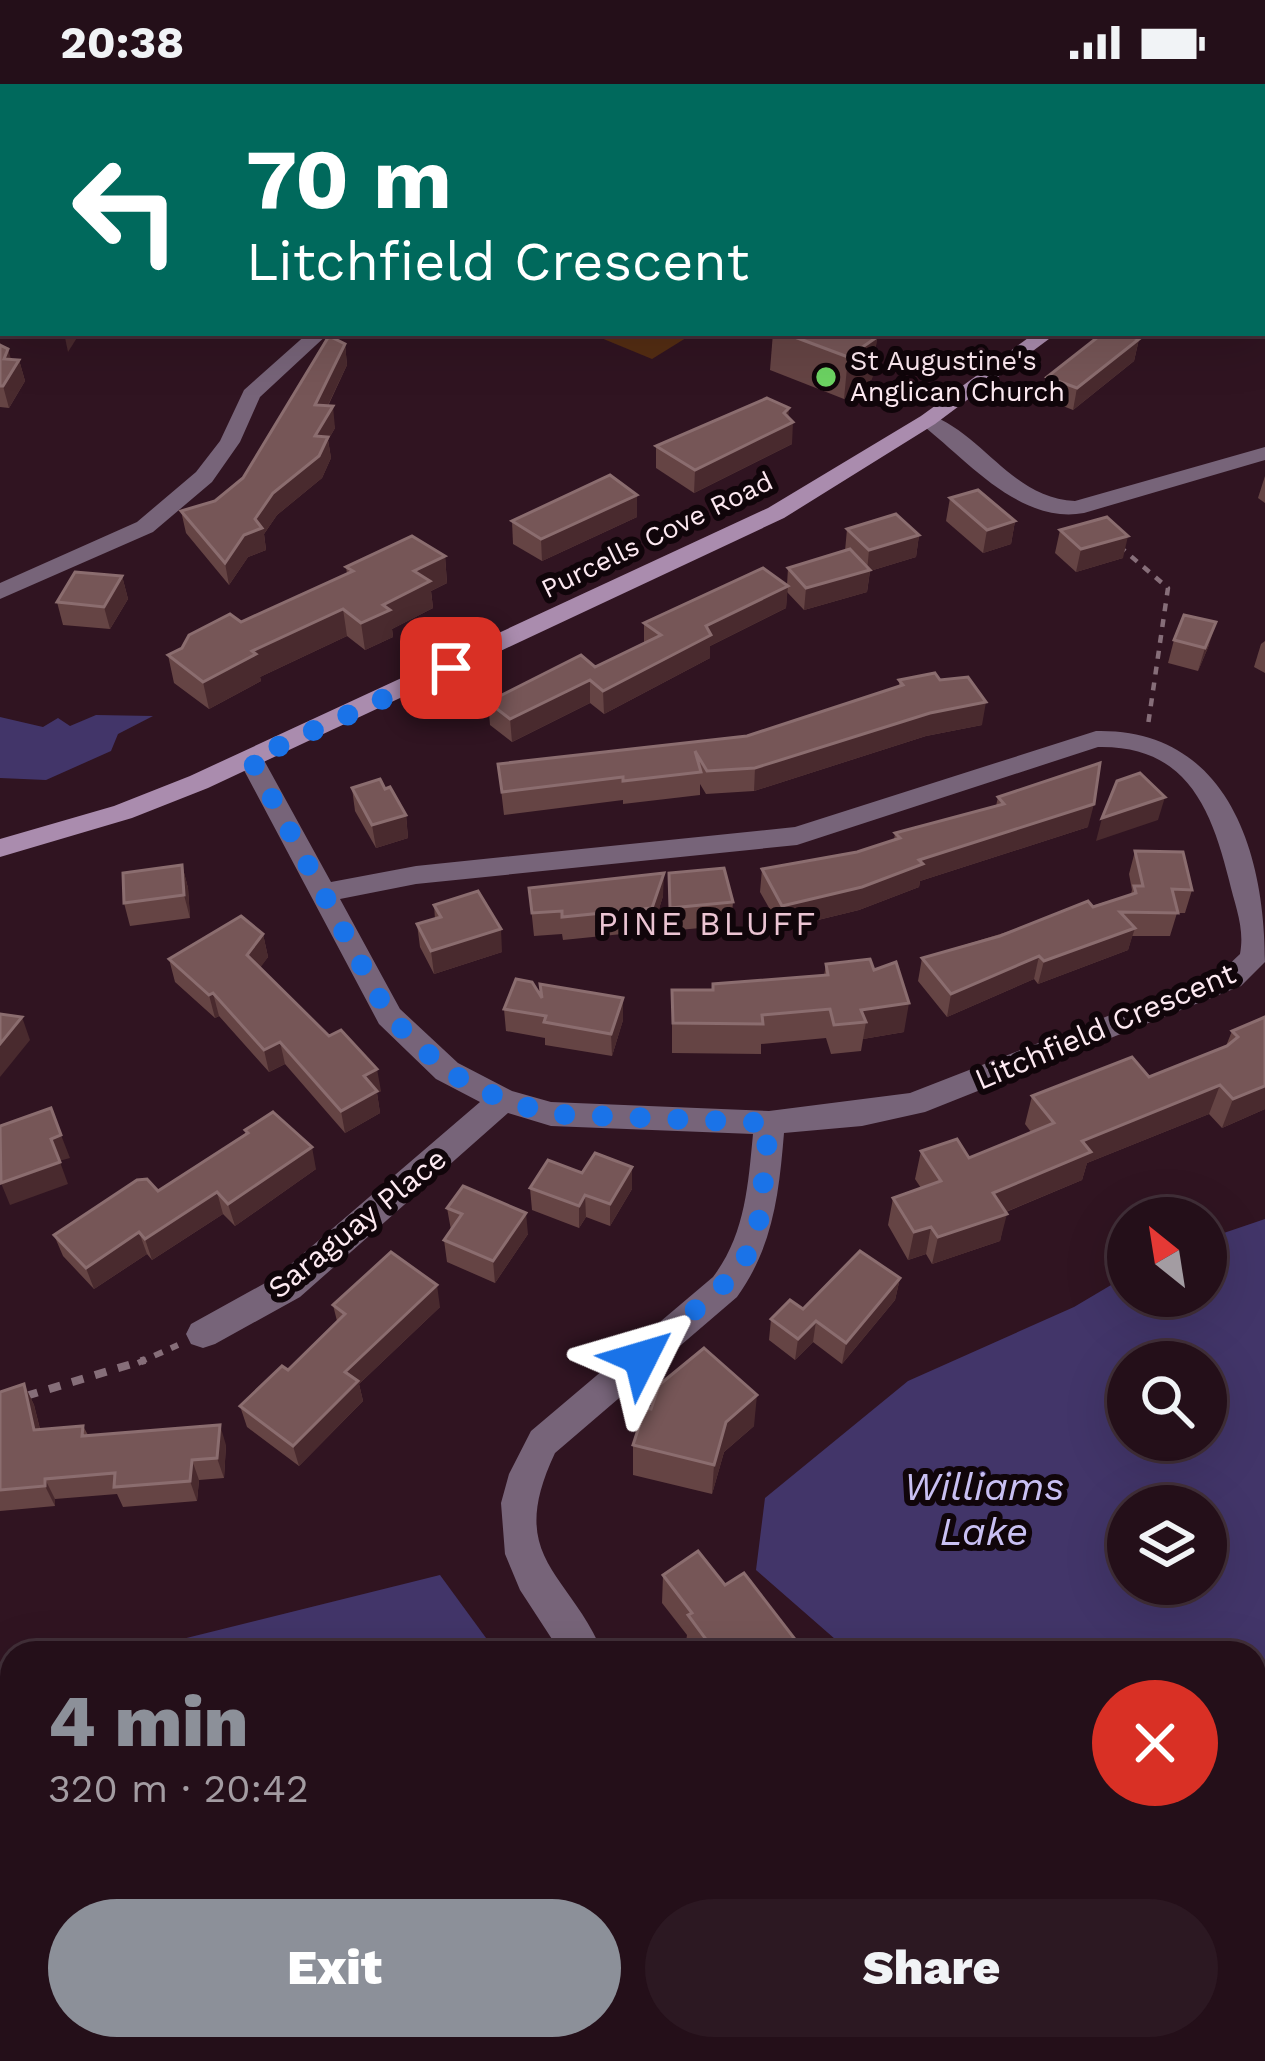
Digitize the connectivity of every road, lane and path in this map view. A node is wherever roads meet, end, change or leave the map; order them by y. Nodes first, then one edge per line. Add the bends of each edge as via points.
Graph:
1 (316, 336) edge
2 (1043, 336) edge
3 (928, 420) junction
4 (1265, 453) edge
5 (1076, 508) junction
6 (0, 592) edge
7 (1146, 745) junction
8 (251, 759) junction
9 (0, 848) edge
10 (324, 893) junction
11 (503, 1100) junction
12 (769, 1123) junction
13 (203, 1334) joint
14 (22, 1397) edge
15 (575, 1641) edge

1 - 6 street via 251,394 203,477 145,527
2 - 3 main road, Purcells Cove Road
3 - 5 street via 1026,499
3 - 8 main road, Purcells Cove Road via 776,513
4 - 5 street
5 - 7 path via 1168,588
7 - 10 street, Litchfield Crescent via 1096,739 797,836 416,875
7 - 12 street, Litchfield Crescent via 1194,774 1226,818 1256,929 1248,966 1218,985 914,1104
8 - 9 main road, Purcells Cove Road via 123,812
8 - 10 street, Litchfield Crescent
10 - 11 street, Litchfield Crescent via 389,1016 446,1071
11 - 12 street, Litchfield Crescent via 551,1114
11 - 13 street, Saraguay Place via 288,1287
12 - 15 street via 760,1217 742,1268 543,1442 524,1473 515,1533 522,1557
13 - 14 path via 136,1364

